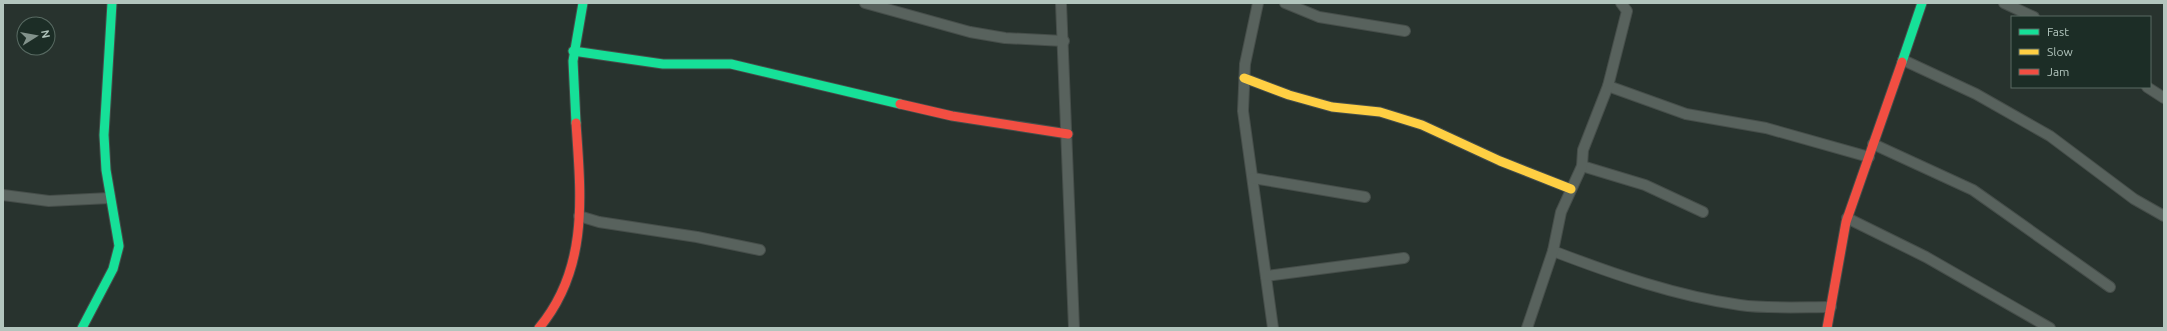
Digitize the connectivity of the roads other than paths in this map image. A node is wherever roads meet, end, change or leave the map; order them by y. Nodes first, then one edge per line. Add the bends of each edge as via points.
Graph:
1 (112, 3) edge
2 (583, 3) edge
3 (865, 3) edge
4 (1061, 3) edge
5 (1258, 3) edge
6 (1285, 3) edge
7 (1622, 3) edge
8 (1922, 3) edge
9 (2004, 3) edge
10 (2032, 16) edge
11 (1405, 32) dead end
12 (1064, 41) junction
13 (573, 51) junction
14 (1903, 60) junction
15 (1244, 78) junction
16 (1608, 86) junction
17 (2148, 88) edge
18 (2164, 98) edge
19 (1068, 134) junction
20 (1873, 144) junction
21 (1869, 158) junction
22 (1582, 166) junction
23 (1253, 178) junction
24 (1571, 189) junction
25 (3, 195) edge
26 (1365, 197) dead end
27 (110, 198) junction
28 (1703, 212) dead end
29 (579, 216) junction
30 (2164, 216) edge
31 (1847, 218) junction
32 (760, 250) dead end
33 (1553, 251) junction
34 (1404, 258) dead end
35 (1266, 276) junction
36 (2110, 287) dead end
37 (1831, 307) junction
38 (82, 328) edge
39 (540, 328) edge
40 (1074, 328) edge
41 (1274, 328) edge
42 (1527, 328) edge
43 (1827, 328) edge
44 (2050, 328) edge

1 - 27 street via 104,135
2 - 13 street
3 - 12 street via 970,32 1005,38
4 - 12 street
5 - 15 street
6 - 11 street via 1318,17
7 - 16 street via 1627,11
8 - 14 street
9 - 10 street
12 - 19 street
13 - 19 street via 663,64 731,64 952,116
13 - 29 street
14 - 20 street
14 - 30 street via 1976,94 2050,136 2134,199
15 - 23 street via 1242,110
15 - 24 street via 1332,107 1380,112 1422,124
16 - 21 street via 1686,114 1766,128
16 - 22 street via 1583,150
17 - 18 street
19 - 40 street
20 - 21 street
20 - 36 street via 1973,190
21 - 31 street
22 - 24 street
22 - 28 street via 1645,185
23 - 26 street
23 - 35 street
24 - 33 street via 1561,212
25 - 27 street via 49,200
27 - 38 street via 118,234 118,254 113,269
29 - 32 street via 599,222
29 - 39 street via 575,251 564,289 555,308
31 - 37 street
31 - 44 street via 1926,257
33 - 37 street via 1667,290 1733,304
33 - 42 street
34 - 35 street
35 - 41 street
37 - 43 street

